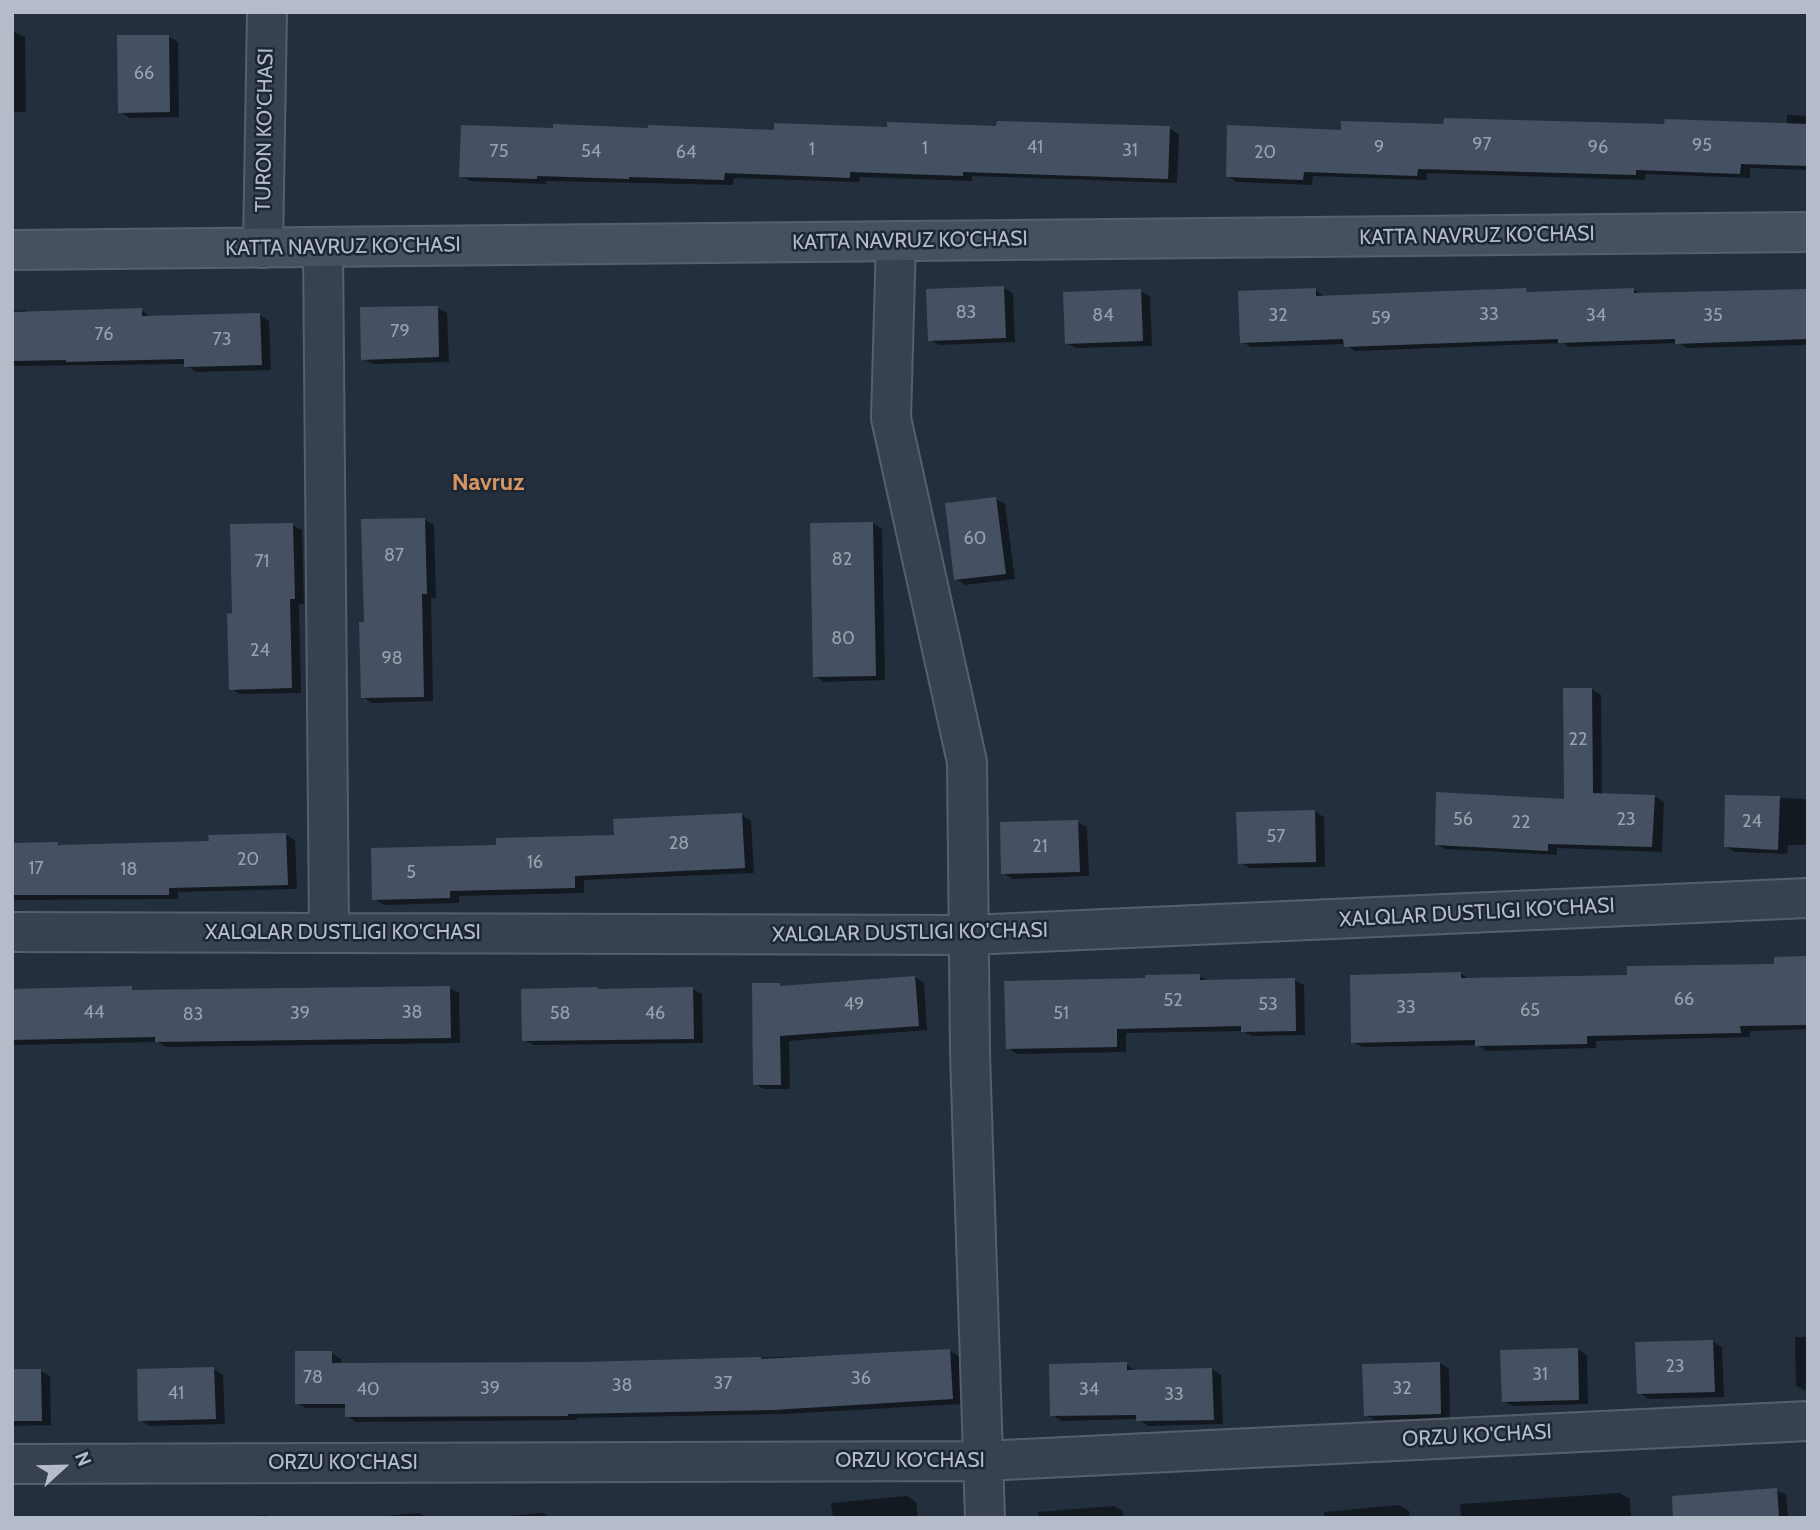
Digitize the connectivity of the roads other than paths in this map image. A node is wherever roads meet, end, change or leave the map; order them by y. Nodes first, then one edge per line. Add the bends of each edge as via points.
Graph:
1 (268, 12) edge
2 (1808, 232) edge
3 (896, 242) junction
4 (323, 247) junction
5 (262, 248) junction
6 (12, 250) edge
7 (1808, 898) edge
8 (12, 932) edge
9 (329, 933) junction
10 (969, 935) junction
11 (1808, 1421) edge
12 (983, 1461) junction
13 (12, 1464) edge
14 (985, 1518) edge

1 - 5 street, TURON KO'CHASI
2 - 3 street, KATTA NAVRUZ KO'CHASI
3 - 4 street, KATTA NAVRUZ KO'CHASI
3 - 10 street via 891,418 967,762
4 - 5 street, KATTA NAVRUZ KO'CHASI
4 - 9 street
5 - 6 street, KATTA NAVRUZ KO'CHASI
7 - 10 street, XALQLAR DUSTLIGI KO'CHASI
8 - 9 street, XALQLAR DUSTLIGI KO'CHASI
9 - 10 street, XALQLAR DUSTLIGI KO'CHASI
10 - 12 street
11 - 12 street, ORZU KO'CHASI
12 - 13 street, ORZU KO'CHASI
12 - 14 street

